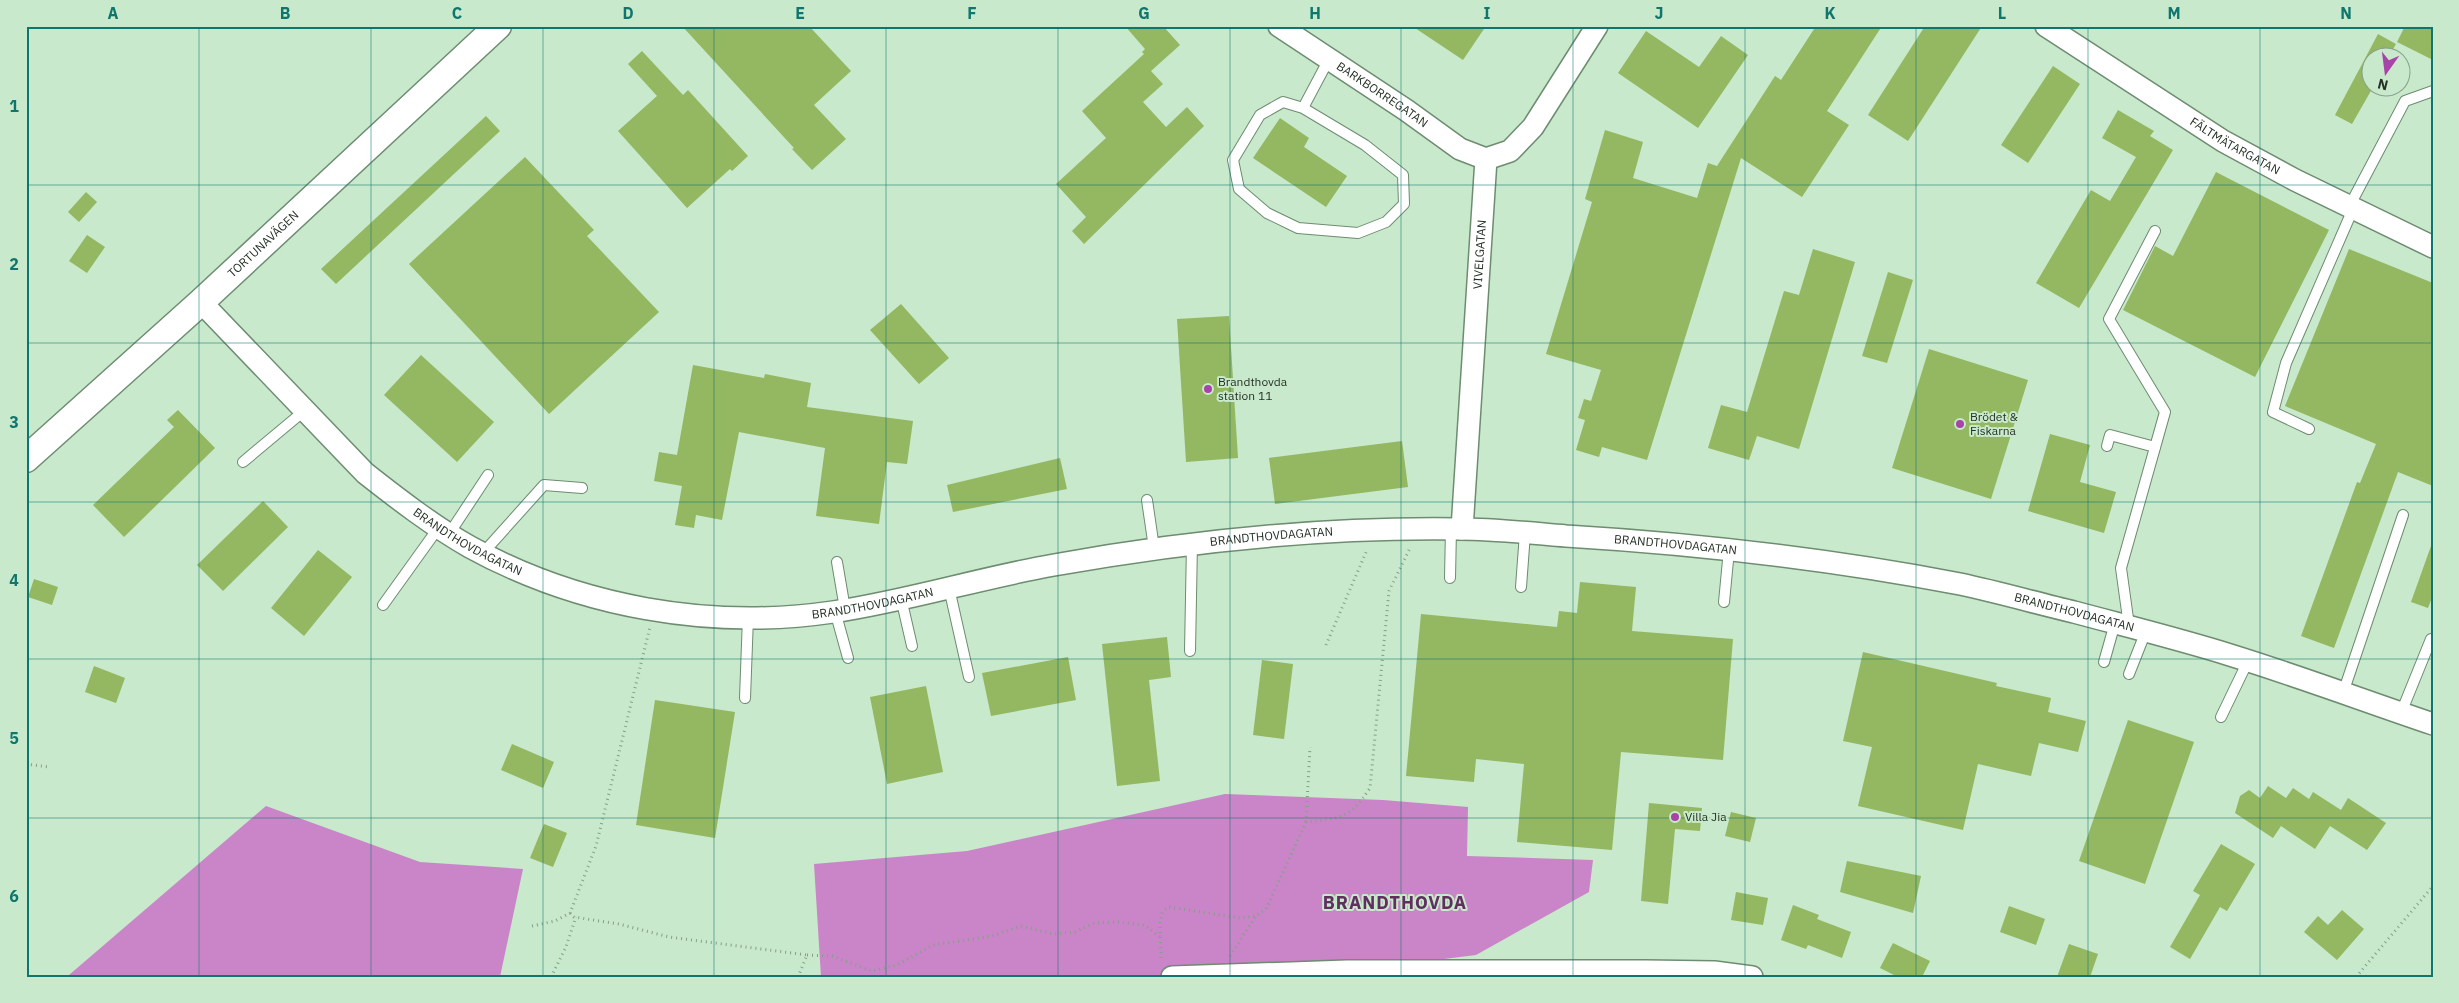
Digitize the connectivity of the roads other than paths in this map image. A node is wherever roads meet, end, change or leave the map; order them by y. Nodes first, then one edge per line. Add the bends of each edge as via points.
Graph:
1 (498, 26) edge
2 (1279, 26) edge
3 (1598, 26) edge
4 (2046, 26) edge
5 (1329, 59) junction
6 (2433, 91) edge
7 (1303, 108) junction
8 (1486, 159) junction
9 (2351, 208) junction
10 (2155, 231) dead end
11 (2433, 247) edge
12 (201, 302) junction
13 (304, 410) junction
14 (2309, 429) dead end
15 (2107, 446) dead end
16 (2155, 447) junction
17 (30, 450) edge
18 (243, 462) dead end
19 (488, 475) dead end
20 (582, 488) dead end
21 (1147, 500) dead end
22 (2403, 515) dead end
23 (1456, 529) junction
24 (444, 530) junction
25 (1525, 533) junction
26 (1192, 543) junction
27 (1154, 548) junction
28 (1729, 550) junction
29 (482, 553) junction
30 (837, 562) dead end
31 (1450, 578) dead end
32 (1521, 587) dead end
33 (949, 588) junction
34 (901, 598) junction
35 (1724, 602) dead end
36 (384, 605) dead end
37 (840, 610) junction
38 (748, 617) junction
39 (2130, 627) junction
40 (2433, 640) edge
41 (912, 646) dead end
42 (1190, 651) dead end
43 (848, 658) dead end
44 (2248, 661) junction
45 (2104, 662) dead end
46 (2129, 674) dead end
47 (969, 677) dead end
48 (2343, 693) junction
49 (745, 698) dead end
50 (2401, 713) junction
51 (2221, 717) dead end
52 (2433, 724) edge
53 (1347, 974) edge
54 (1579, 974) edge
55 (1172, 977) edge
56 (1752, 977) edge

1 - 12 street, TORTUNAVÄGEN
2 - 5 street, BARKBORREGATAN
3 - 8 street via 1533,128 1510,151
4 - 9 street, FÄLTMÄTARGATAN via 2223,141
5 - 7 lane
5 - 8 street, BARKBORREGATAN via 1460,149
6 - 9 lane via 2405,101
7 - 7 lane via 1365,145 1403,175 1404,204 1386,222 1358,233 1298,228 1267,213 1239,189 1233,160 1260,115 1283,102
8 - 23 street, VIVELGATAN
9 - 11 street, FÄLTMÄTARGATAN
9 - 14 lane via 2286,363 2273,412
10 - 16 lane via 2109,319 2165,412
12 - 13 street, BRANDTHOVDAGATAN
12 - 17 street, TORTUNAVÄGEN
13 - 18 lane
13 - 24 street, BRANDTHOVDAGATAN via 365,473
15 - 16 lane via 2110,435
16 - 39 lane via 2121,568
19 - 24 lane
20 - 29 lane via 544,485
21 - 27 lane
22 - 48 lane
23 - 25 street, BRANDTHOVDAGATAN
23 - 26 street, BRANDTHOVDAGATAN via 1274,534
23 - 31 lane
24 - 29 street, BRANDTHOVDAGATAN
24 - 36 lane
25 - 28 street, BRANDTHOVDAGATAN
25 - 32 lane
26 - 27 street, BRANDTHOVDAGATAN
26 - 42 lane
27 - 33 street, BRANDTHOVDAGATAN
28 - 35 lane
28 - 39 street, BRANDTHOVDAGATAN via 1958,584
29 - 38 street, BRANDTHOVDAGATAN via 575,592 655,610 704,617
30 - 37 lane
33 - 34 street, BRANDTHOVDAGATAN
33 - 47 lane
34 - 37 street, BRANDTHOVDAGATAN
34 - 41 lane
37 - 38 street, BRANDTHOVDAGATAN
37 - 43 lane
38 - 49 lane
39 - 44 street, BRANDTHOVDAGATAN
39 - 45 lane
39 - 46 lane
40 - 50 lane
44 - 48 street, BRANDTHOVDAGATAN
44 - 51 lane
48 - 50 street, BRANDTHOVDAGATAN
50 - 52 street, BRANDTHOVDAGATAN
53 - 54 street
53 - 55 street
54 - 56 street via 1707,971

